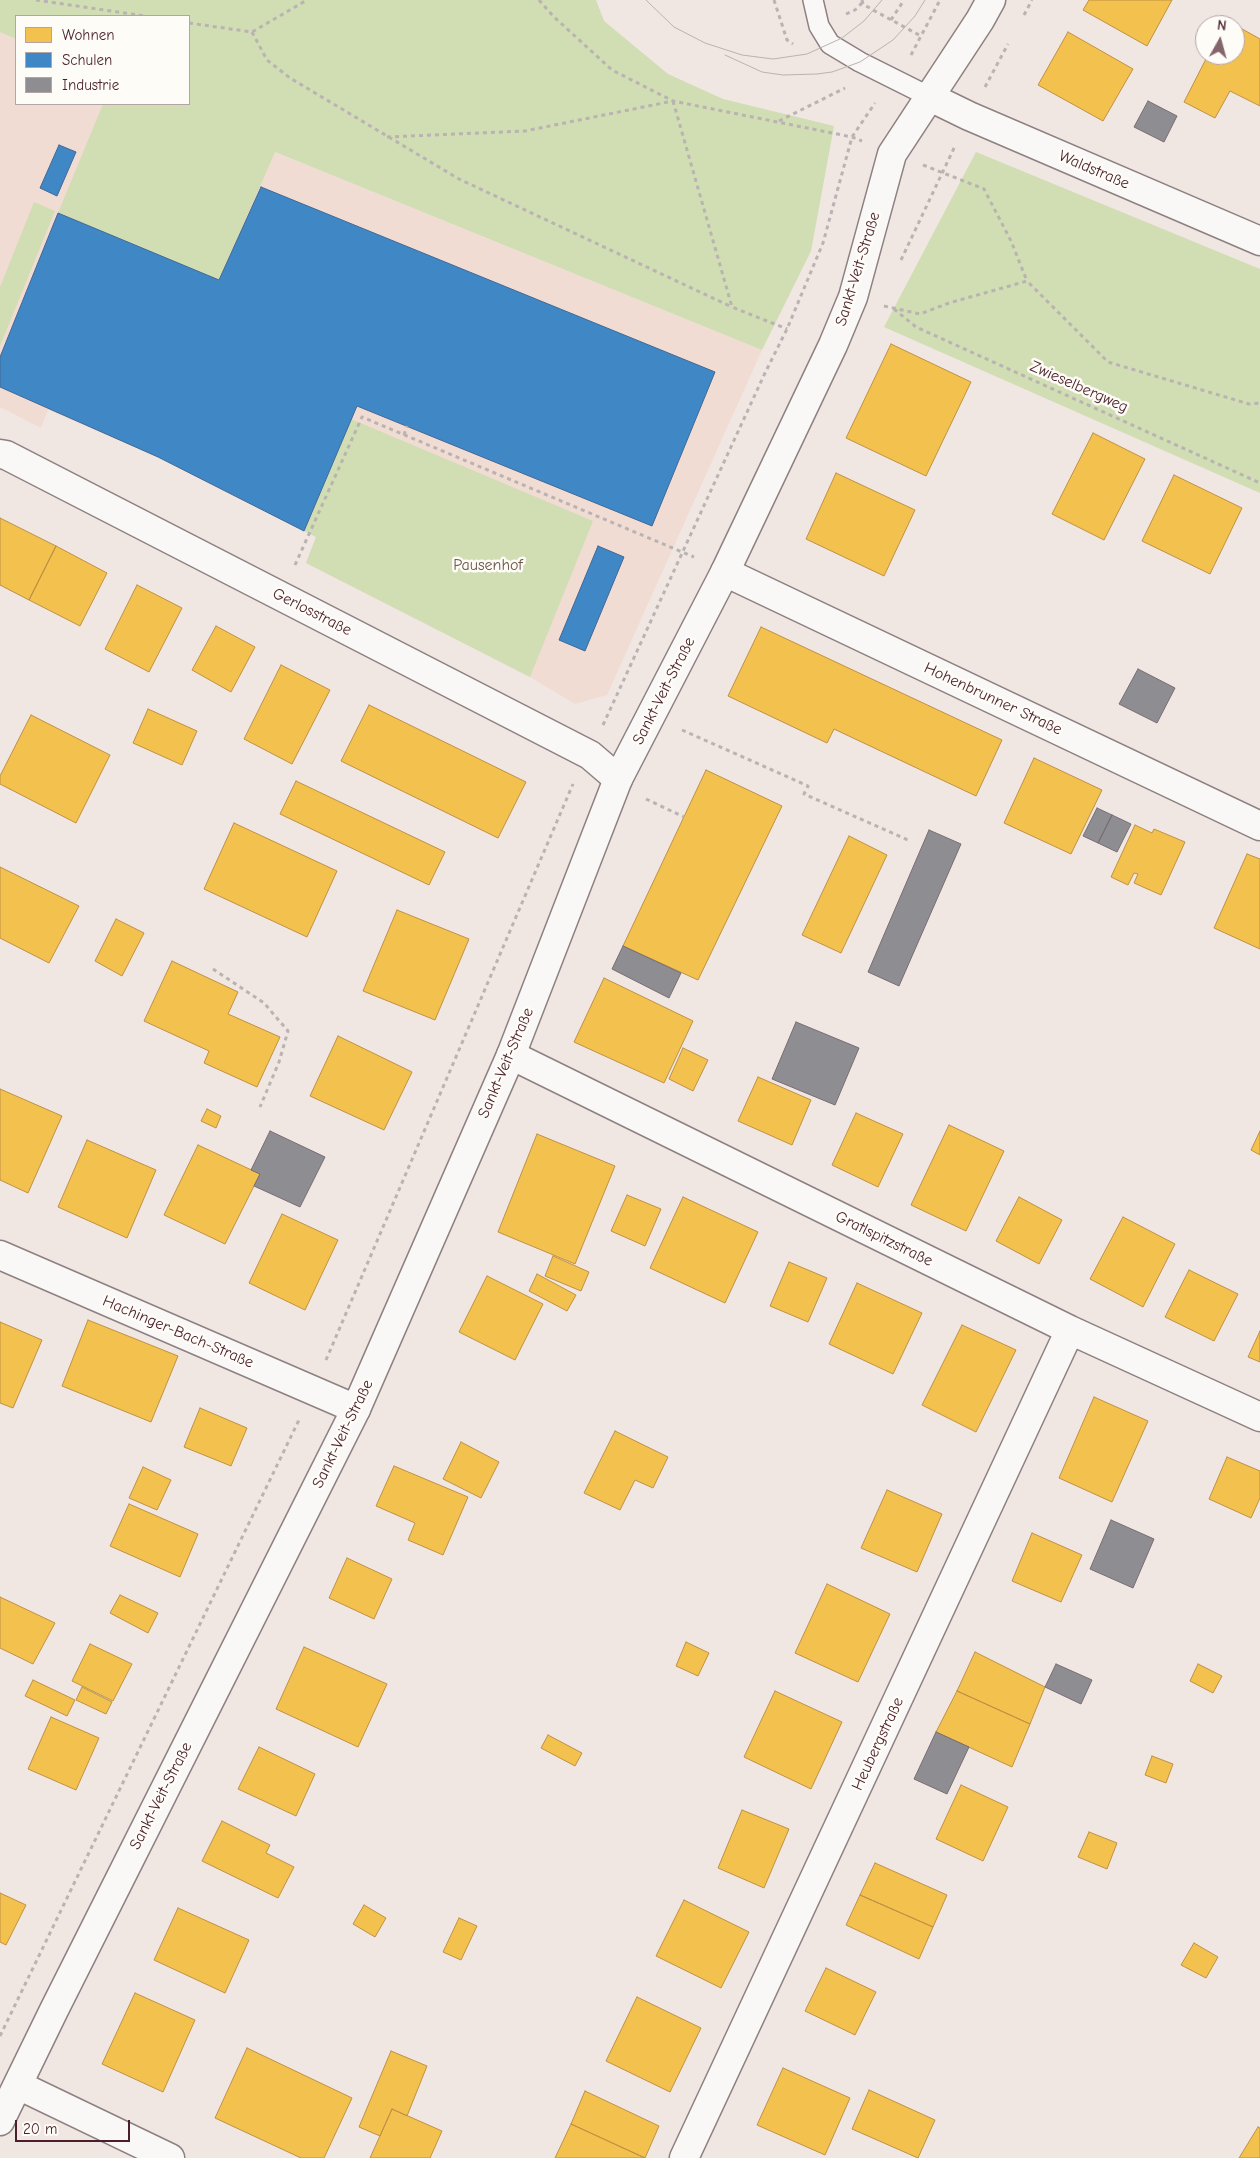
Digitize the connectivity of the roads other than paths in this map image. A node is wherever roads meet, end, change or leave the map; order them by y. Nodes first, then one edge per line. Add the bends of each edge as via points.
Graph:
1 (813, 0) edge
2 (991, 0) edge
3 (930, 97) junction
4 (1260, 241) edge
5 (0, 454) edge
6 (725, 572) junction
7 (618, 779) junction
8 (1260, 826) edge
9 (511, 1055) junction
10 (0, 1255) edge
11 (1070, 1330) junction
12 (356, 1409) junction
13 (1260, 1417) edge
14 (18, 2085) junction
15 (0, 2121) edge
16 (170, 2158) edge
17 (684, 2158) edge

1 - 3 lane via 819,26 830,44
2 - 3 street, Sankt-Veit-Straße
3 - 4 street, Waldstraße
3 - 6 street, Sankt-Veit-Straße via 892,154 852,297 830,353
5 - 7 street, Gerlosstraße via 590,755
6 - 7 street, Sankt-Veit-Straße
6 - 8 street, Hohenbrunner Straße
7 - 9 street, Sankt-Veit-Straße
9 - 11 street, Gratlspitzstraße
9 - 12 street, Sankt-Veit-Straße
10 - 12 street, Hachinger-Bach-Straße
11 - 13 street, Gratlspitzstraße
11 - 17 street, Heubergstraße
12 - 14 street, Sankt-Veit-Straße
14 - 15 street, Sankt-Veit-Straße
14 - 16 street

